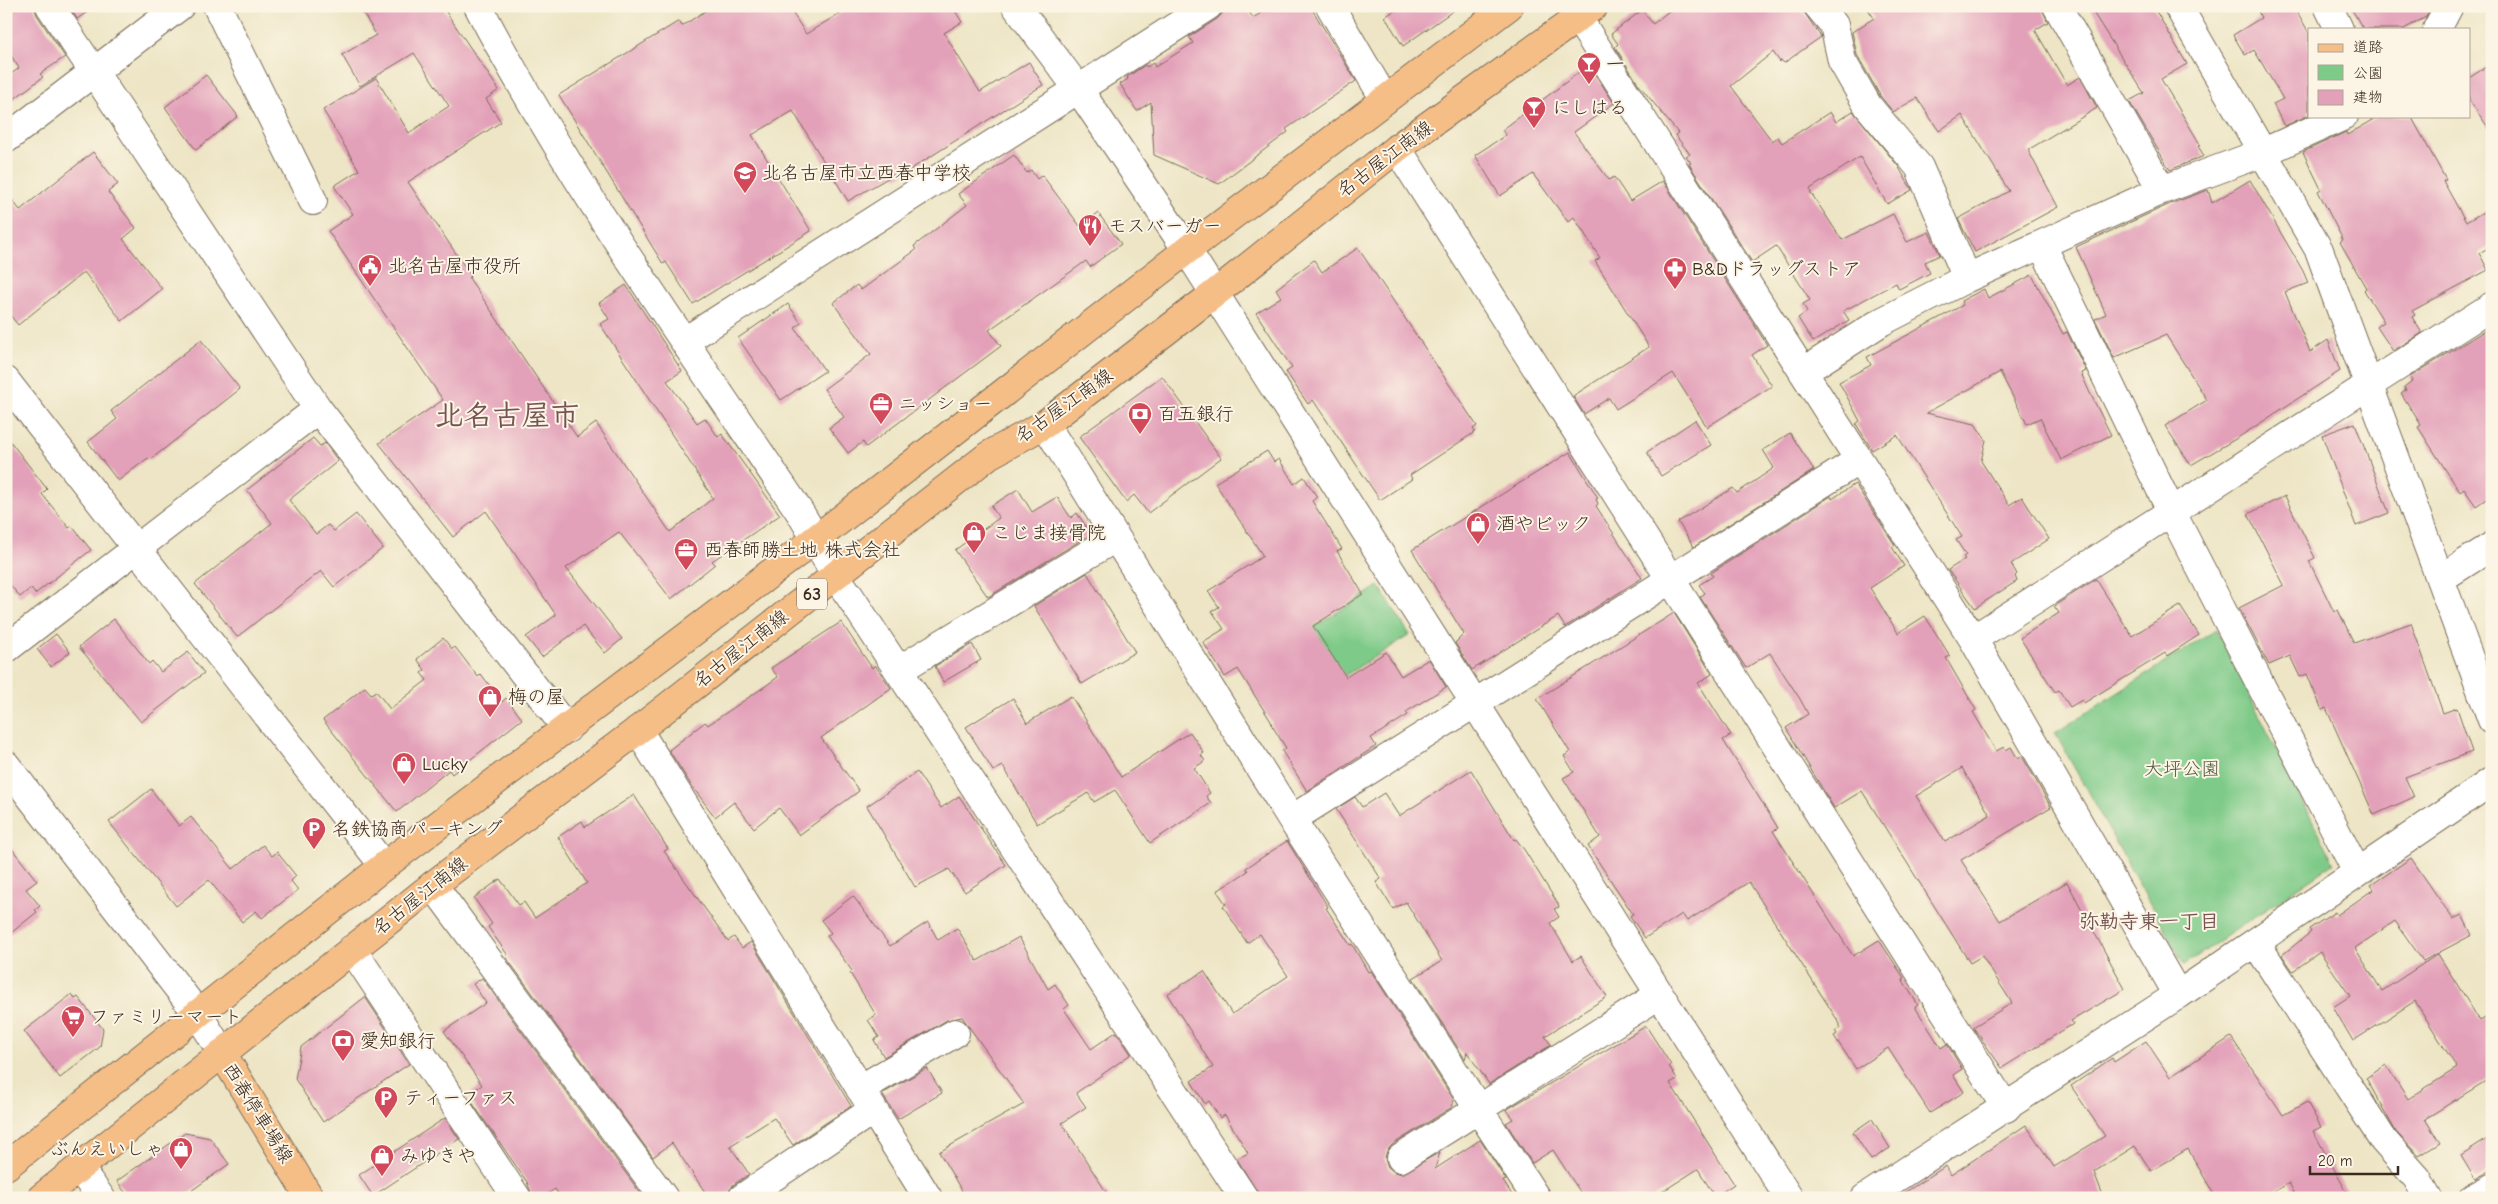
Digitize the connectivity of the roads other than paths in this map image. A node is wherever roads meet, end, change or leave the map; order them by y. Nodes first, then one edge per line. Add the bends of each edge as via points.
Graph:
1 (50, 6) edge
2 (180, 6) edge
3 (217, 6) edge
4 (478, 6) edge
5 (1016, 6) edge
6 (1208, 6) edge
7 (1330, 6) edge
8 (1509, 6) edge
9 (1818, 6) edge
10 (2057, 6) edge
11 (2178, 6) edge
12 (2328, 6) edge
13 (2449, 6) edge
14 (1586, 12) edge
15 (2339, 28) edge
16 (2438, 28) edge
17 (93, 72) junction
18 (1079, 90) junction
19 (1385, 100) junction
20 (2340, 118) edge
21 (6, 139) edge
22 (1397, 148) junction
23 (2262, 153) junction
24 (2162, 190) junction
25 (313, 201) dead end
26 (2042, 245) junction
27 (1187, 250) junction
28 (1967, 278) junction
29 (1214, 294) junction
30 (2492, 306) edge
31 (685, 341) junction
32 (1803, 372) junction
33 (6, 381) edge
34 (2369, 384) junction
35 (318, 410) junction
36 (1045, 424) junction
37 (1859, 460) junction
38 (2171, 511) junction
39 (817, 538) junction
40 (1115, 538) junction
41 (2492, 546) edge
42 (137, 550) junction
43 (834, 576) junction
44 (2440, 579) junction
45 (1672, 581) junction
46 (1973, 638) junction
47 (6, 649) edge
48 (899, 670) junction
49 (1473, 702) junction
50 (2492, 720) edge
51 (568, 729) junction
52 (638, 730) junction
53 (6, 765) edge
54 (2492, 781) edge
55 (1292, 819) junction
56 (384, 866) junction
57 (2357, 872) junction
58 (433, 885) junction
59 (2256, 943) junction
60 (352, 950) junction
61 (1659, 994) junction
62 (2178, 995) junction
63 (198, 1014) junction
64 (955, 1033) dead end
65 (222, 1053) junction
66 (866, 1100) junction
67 (2006, 1108) junction
68 (1478, 1109) junction
69 (1401, 1158) dead end
70 (6, 1166) edge
71 (80, 1169) junction
72 (2492, 1188) edge
73 (41, 1198) edge
74 (101, 1198) edge
75 (310, 1198) edge
76 (517, 1198) edge
77 (664, 1198) edge
78 (742, 1198) edge
79 (928, 1198) edge
80 (1244, 1198) edge
81 (1536, 1198) edge
82 (1789, 1198) edge
83 (1865, 1198) edge
84 (2428, 1198) edge
85 (2473, 1198) edge

1 - 17 street
2 - 17 street
3 - 25 street
4 - 31 street via 511,70 571,170
5 - 18 street
6 - 18 street
7 - 19 street
8 - 19 main road, 63
9 - 28 street via 1834,25 1842,61 1868,106 1919,166
10 - 24 street
11 - 23 street
12 - 15 street
13 - 16 street
14 - 22 main road, 名古屋江南線 / 63
14 - 32 street
17 - 21 street
17 - 35 street
18 - 27 street
18 - 31 street
19 - 27 main road, 63
20 - 23 street
22 - 29 main road, 名古屋江南線 / 63
22 - 45 street
23 - 24 street
23 - 34 street via 2319,250
24 - 26 street
26 - 28 street
26 - 38 street
27 - 29 street
27 - 39 main road, 63
28 - 32 street via 1881,322
29 - 36 main road, 名古屋江南線 / 63
29 - 49 street
30 - 34 street
31 - 39 street
32 - 37 street
33 - 42 street
34 - 38 street
34 - 44 street
35 - 42 street
35 - 51 street
36 - 40 street
36 - 43 main road, 名古屋江南線 / 63 via 989,456
37 - 45 street
37 - 46 street
38 - 46 street
38 - 57 street
39 - 43 street
39 - 51 main road, 63
40 - 48 street
40 - 55 street
41 - 44 street
42 - 47 street
42 - 56 street
43 - 48 street
43 - 52 main road, 名古屋江南線 / 63
44 - 50 street
45 - 49 street
45 - 67 street
46 - 62 street
48 - 80 street
49 - 55 street
49 - 61 street
51 - 56 main road, 63
52 - 58 main road, 名古屋江南線 / 63
52 - 66 street
53 - 63 street
54 - 57 street
55 - 68 street
56 - 63 main road, 63
57 - 59 street
58 - 60 main road, 名古屋江南線 / 63
58 - 77 street
59 - 62 street
59 - 84 street via 2384,1142 2417,1178
60 - 65 main road, 名古屋江南線 / 63
60 - 76 street
61 - 68 street
61 - 82 street
62 - 67 street
63 - 65 street
63 - 70 main road, 63
64 - 66 street
65 - 71 main road, 名古屋江南線 / 63
65 - 75 main road, 西春停車場線
66 - 78 street
66 - 79 street
67 - 83 street
68 - 69 street
68 - 81 street
71 - 73 main road, 名古屋江南線 / 63
71 - 74 street
72 - 85 street

